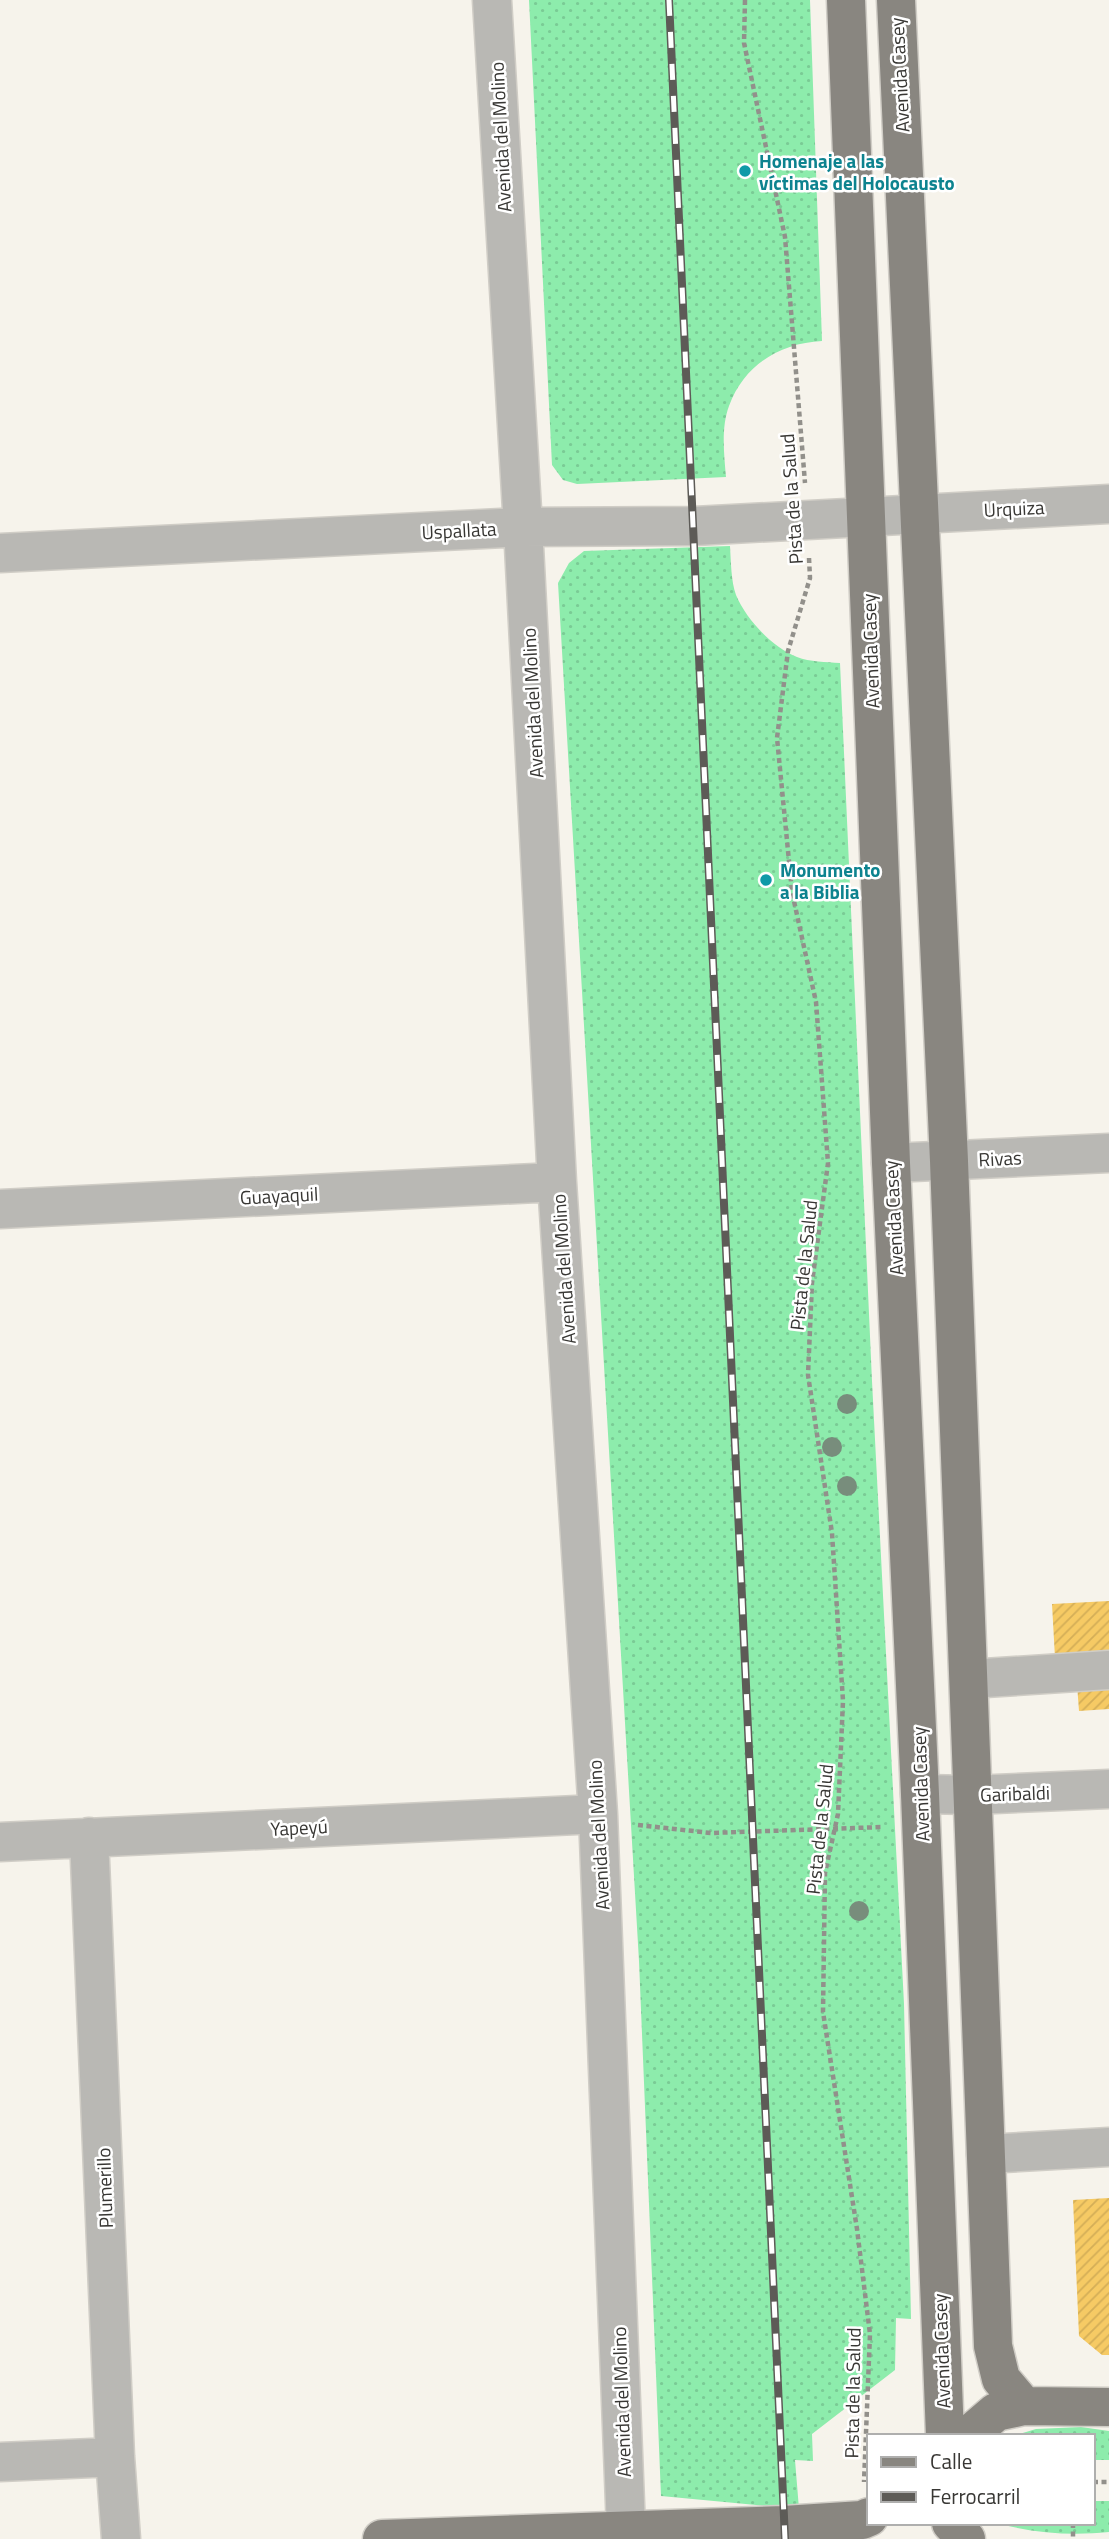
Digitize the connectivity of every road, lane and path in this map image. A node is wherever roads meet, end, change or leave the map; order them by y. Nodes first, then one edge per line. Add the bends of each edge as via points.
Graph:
1 (492, 0) edge
2 (745, 0) edge
3 (846, 0) edge
4 (896, 0) edge
5 (1109, 504) edge
6 (919, 513) junction
7 (865, 518) junction
8 (808, 521) junction
9 (523, 527) junction
10 (0, 553) edge
11 (1109, 1153) edge
12 (949, 1161) junction
13 (891, 1163) junction
14 (557, 1182) junction
15 (0, 1209) edge
16 (1109, 1670) edge
17 (969, 1679) junction
18 (1109, 1790) edge
19 (920, 1794) junction
20 (974, 1795) junction
21 (598, 1814) junction
22 (835, 1829) junction
23 (89, 1837) junction
24 (0, 1842) edge
25 (1109, 2147) edge
26 (986, 2154) junction
27 (1024, 2406) junction
28 (1109, 2407) edge
29 (868, 2434) edge
30 (944, 2434) edge
31 (970, 2434) edge
32 (115, 2457) junction
33 (0, 2462) edge
34 (867, 2473) edge
35 (866, 2519) edge
36 (953, 2525) edge
37 (626, 2534) edge
38 (121, 2539) edge
39 (382, 2539) edge
40 (965, 2539) edge

1 - 9 street, Avenida del Molino
2 - 8 path, Pista de la Salud via 744,43 785,237
3 - 7 main road, Avenida Casey
4 - 6 main road, Avenida Casey
5 - 6 street, Urquiza
6 - 7 street, Uspallata
6 - 12 main road, Avenida Casey
7 - 8 street, Uspallata
7 - 13 main road, Avenida Casey
8 - 9 street, Uspallata
8 - 22 path, Pista de la Salud via 810,578 788,651 777,738 792,892 816,1002 828,1163 812,1283 808,1374 832,1532 844,1701
9 - 10 street, Uspallata
9 - 14 street, Avenida del Molino
11 - 12 street, Rivas
12 - 13 street, Rivas
12 - 17 main road, Avenida Casey
13 - 19 main road, Avenida Casey
14 - 15 street, Guayaquil
14 - 21 street, Avenida del Molino
16 - 17 street
17 - 20 main road, Avenida Casey
18 - 20 street, Garibaldi
19 - 20 street, Garibaldi
19 - 22 path via 883,1828
19 - 30 main road, Avenida Casey
20 - 26 main road, Avenida Casey
21 - 22 path via 645,1827 711,1833
21 - 23 street, Yapeyú
21 - 37 street, Avenida del Molino
22 - 29 path, Pista de la Salud via 825,1872 823,2012 870,2334
23 - 24 street, Yapeyú
23 - 32 street, Plumerillo
25 - 26 street
26 - 27 main road, Avenida Casey via 993,2346 1000,2379
27 - 28 main road
27 - 31 main road via 996,2412
32 - 33 street
32 - 38 street, Plumerillo
34 - 35 path, Pista de la Salud
35 - 37 main road
36 - 40 main road
37 - 39 main road

